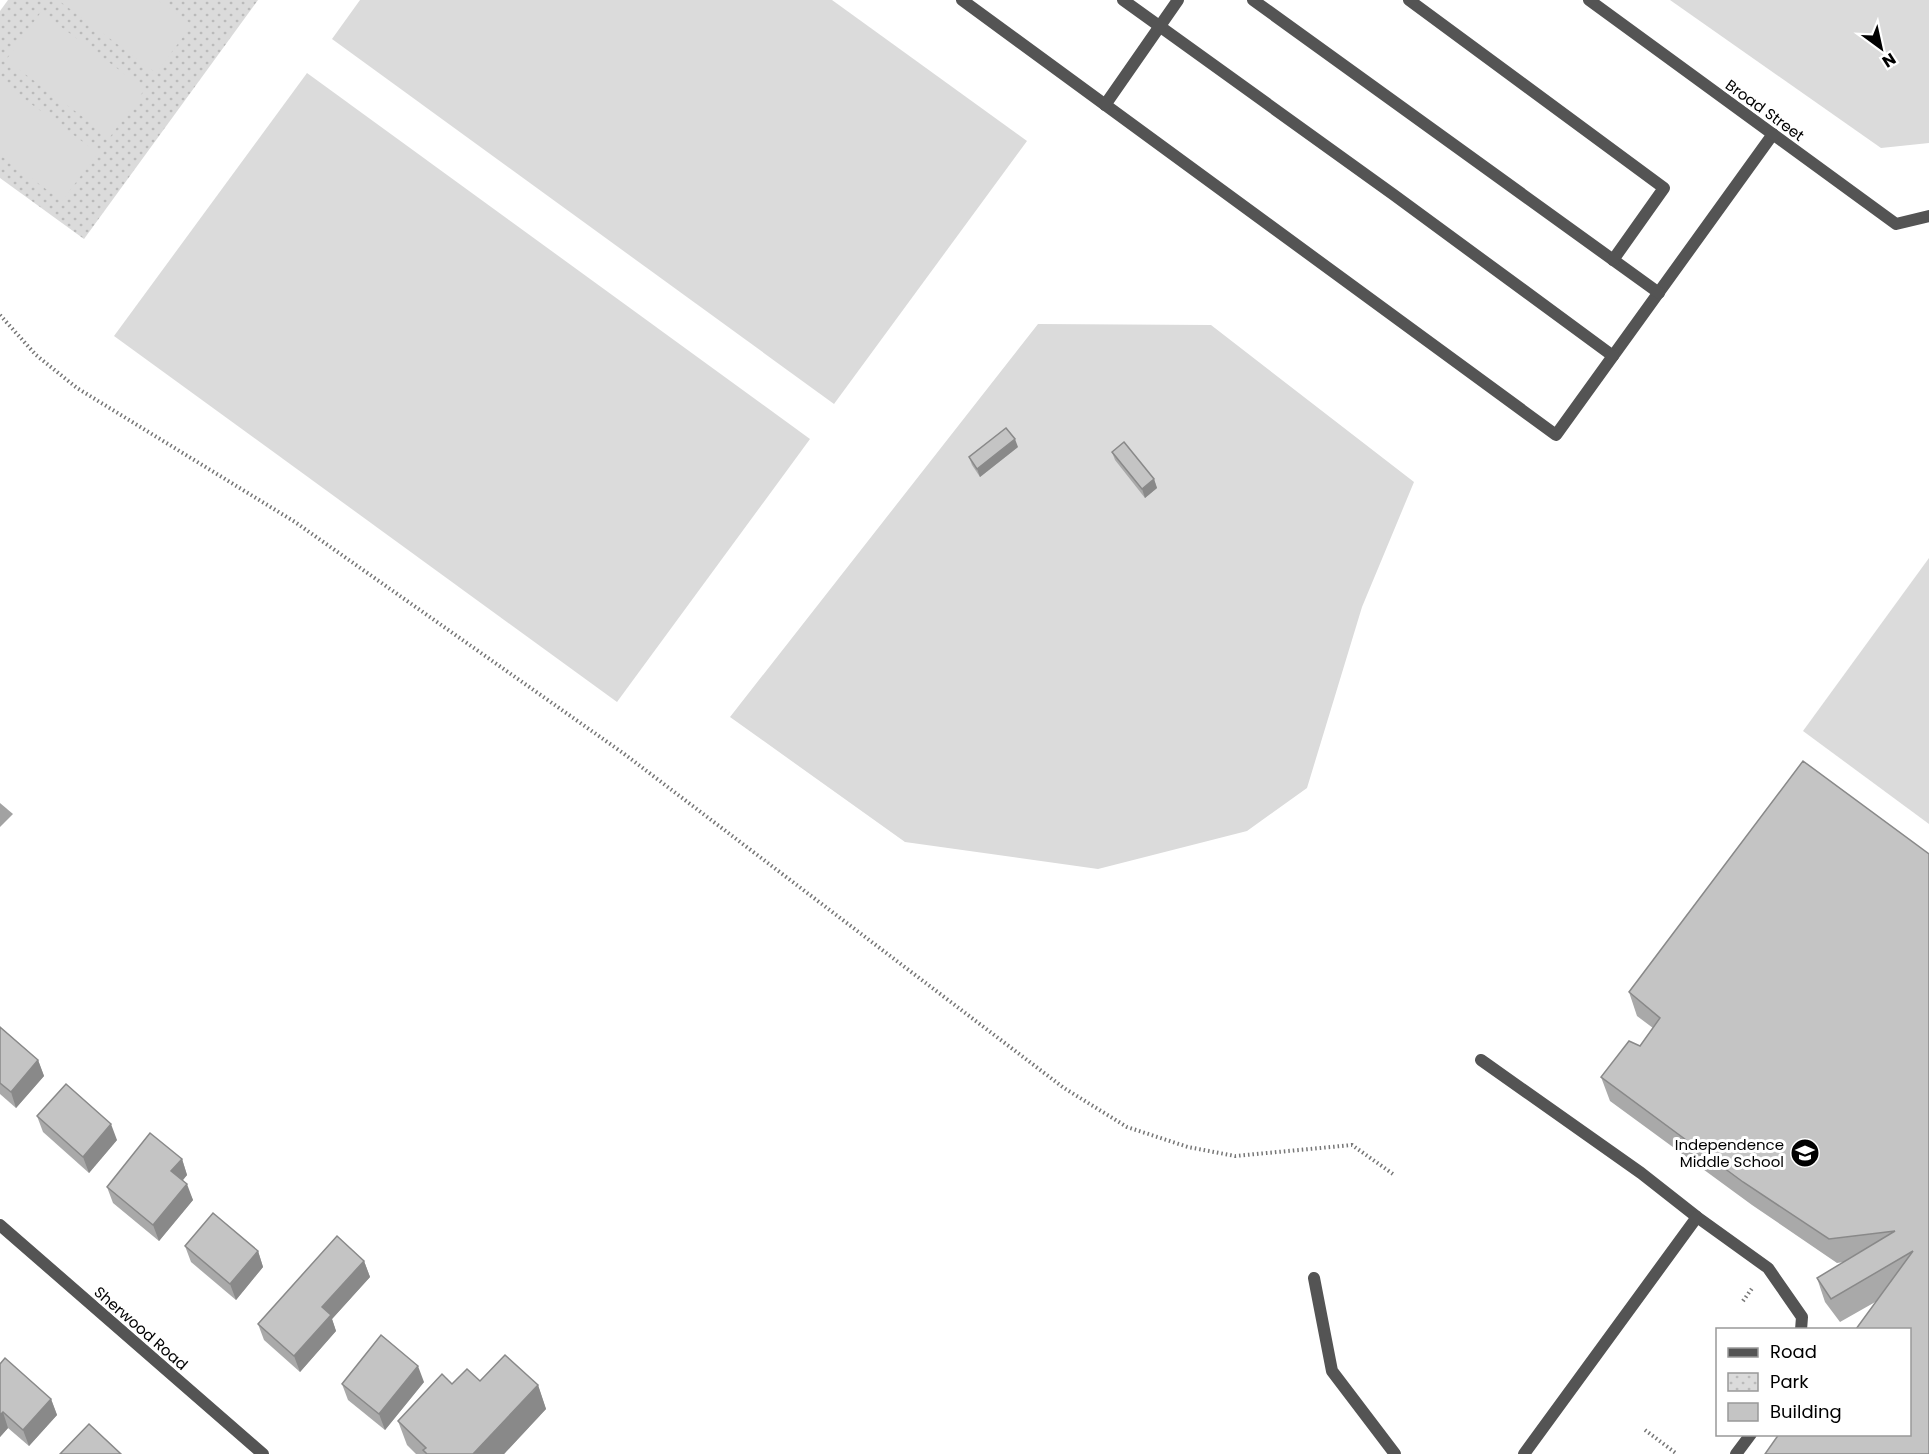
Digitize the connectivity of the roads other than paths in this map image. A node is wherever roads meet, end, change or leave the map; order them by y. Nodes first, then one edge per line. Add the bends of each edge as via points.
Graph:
1 (962, 0) edge
2 (1123, 0) edge
3 (1178, 0) edge
4 (1253, 0) edge
5 (1409, 0) edge
6 (1589, 0) edge
7 (1160, 26) junction
8 (1105, 105) junction
9 (1773, 134) junction
10 (1929, 216) edge
11 (1613, 260) junction
12 (1659, 293) junction
13 (1613, 356) junction
14 (1481, 1060) dead end
15 (1697, 1217) junction
16 (0, 1226) edge
17 (1314, 1278) dead end
18 (1801, 1328) edge
19 (1750, 1436) edge
20 (263, 1454) edge
21 (1395, 1454) edge
22 (1524, 1454) edge
23 (1736, 1454) edge

1 - 8 street
2 - 7 street
3 - 7 street
4 - 11 street
5 - 11 street via 1664,188
6 - 9 street, Broad Street
7 - 8 street
7 - 13 street
8 - 13 street via 1556,435
9 - 10 street, Broad Street via 1896,224
9 - 12 street
11 - 12 street
12 - 13 street
14 - 15 street
15 - 18 street via 1768,1268 1802,1317
15 - 22 street
16 - 20 street, Sherwood Road
17 - 21 street via 1332,1371
19 - 23 street

